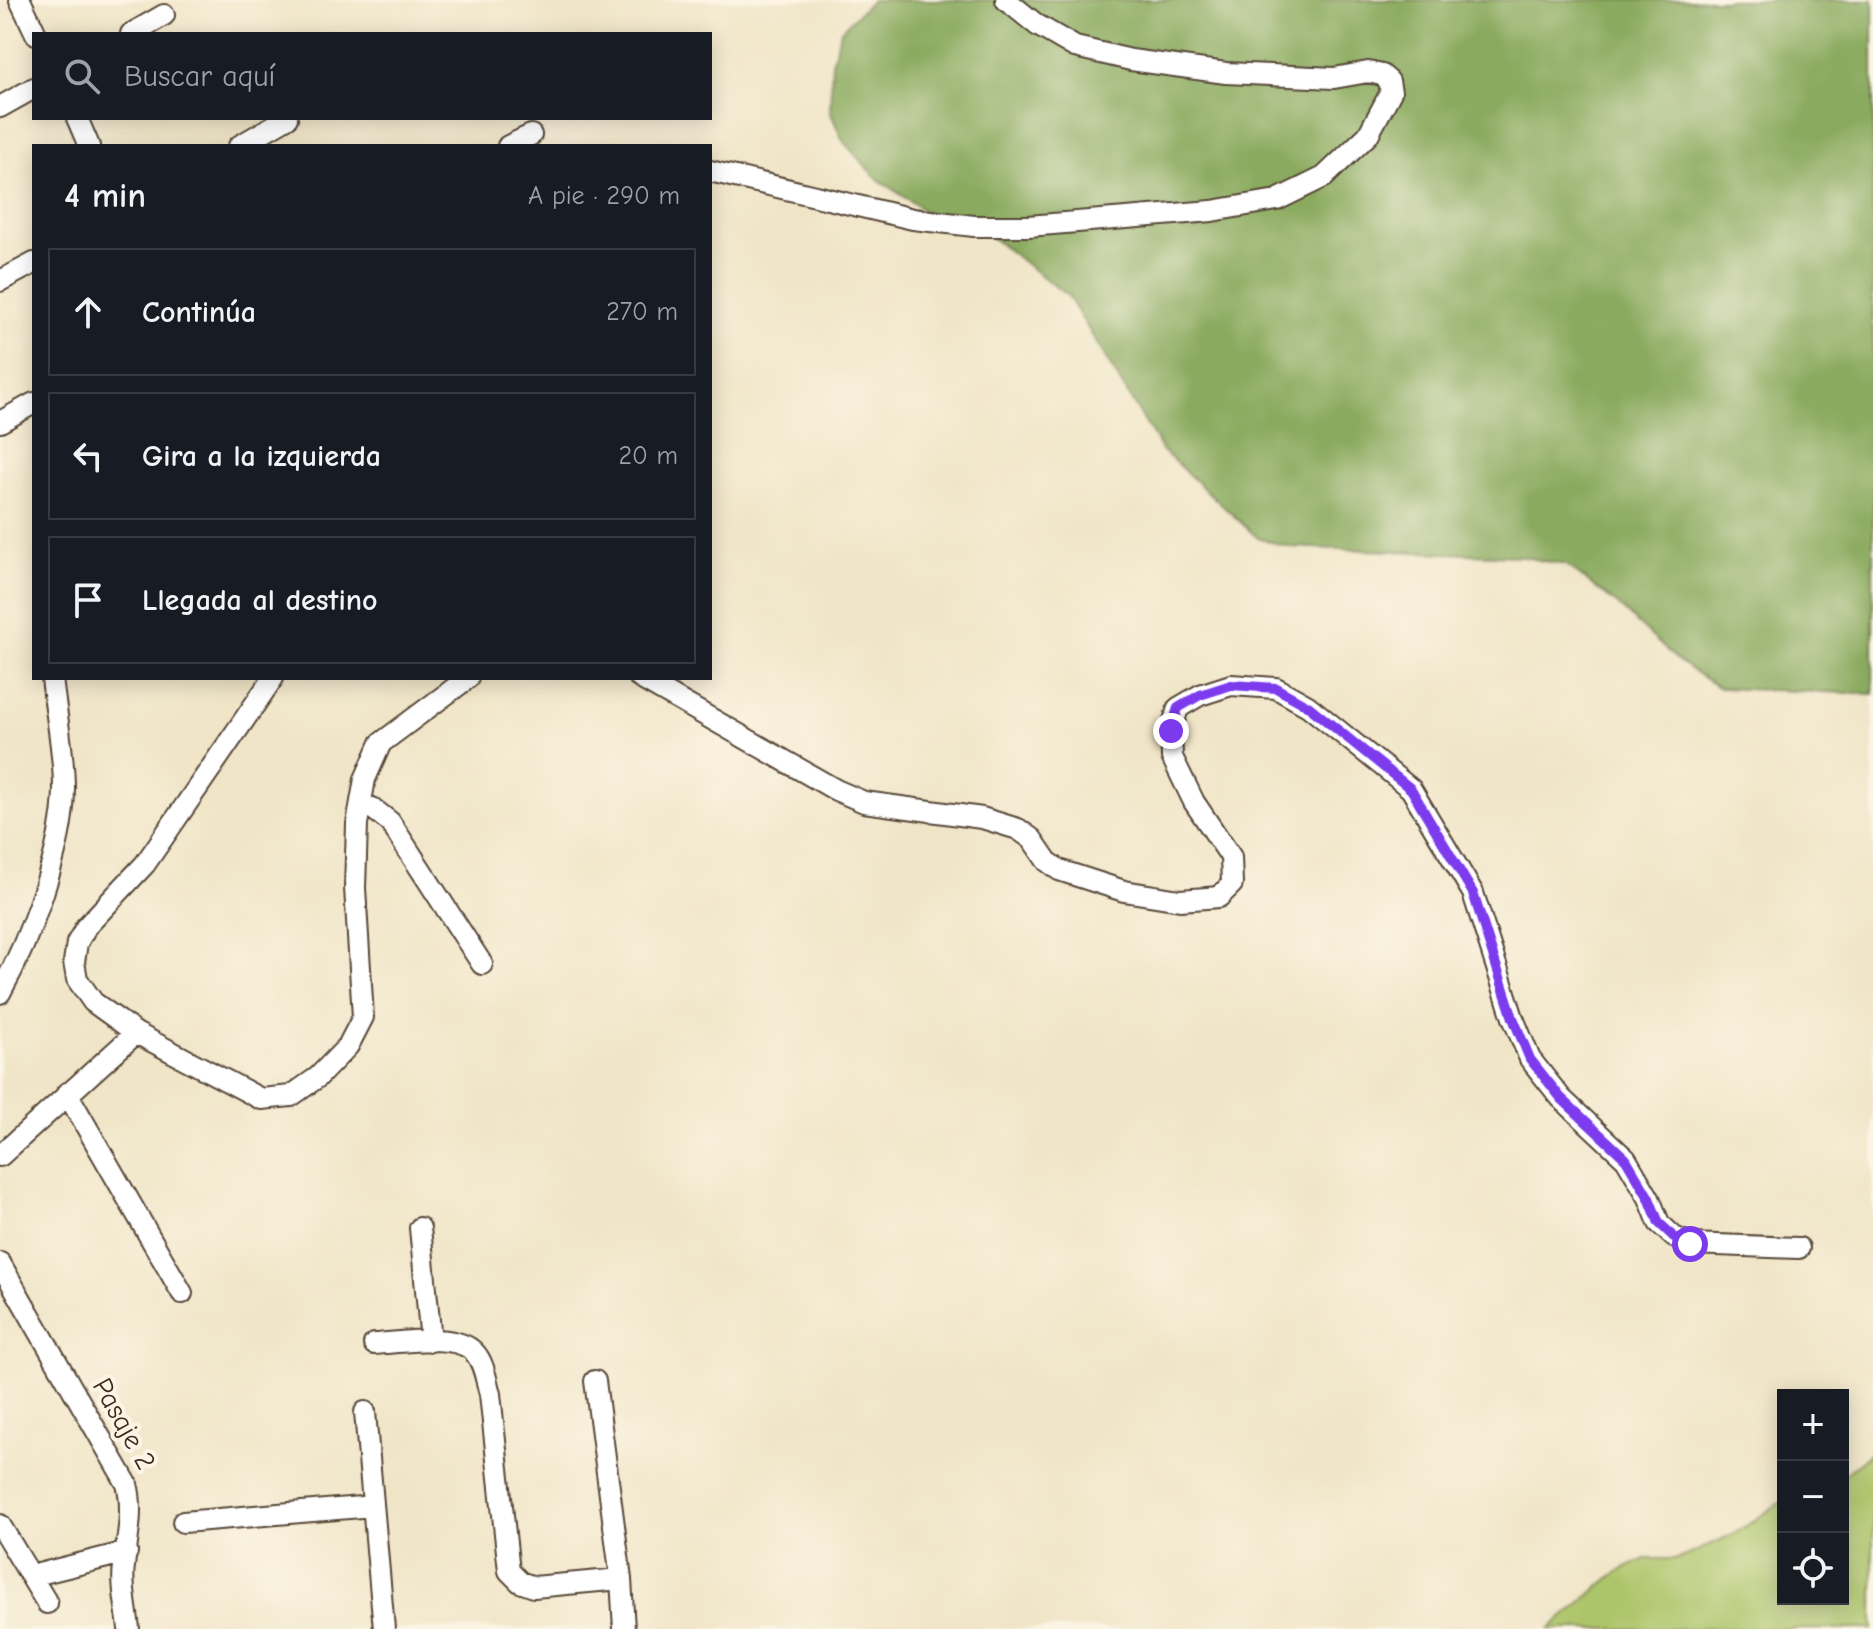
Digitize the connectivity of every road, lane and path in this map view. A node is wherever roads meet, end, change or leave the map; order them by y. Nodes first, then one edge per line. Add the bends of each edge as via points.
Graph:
1 (20, 0) edge
2 (1006, 0) edge
3 (164, 15) dead end
4 (35, 32) edge
5 (134, 32) edge
6 (32, 89) edge
7 (0, 107) edge
8 (78, 120) edge
9 (284, 120) edge
10 (531, 135) dead end
11 (88, 144) edge
12 (242, 144) edge
13 (512, 144) edge
14 (712, 171) edge
15 (32, 264) edge
16 (0, 281) edge
17 (32, 404) edge
18 (0, 422) edge
19 (52, 680) edge
20 (272, 680) edge
21 (465, 680) edge
22 (644, 680) edge
23 (361, 803) junction
24 (482, 964) dead end
25 (0, 993) edge
26 (136, 1033) junction
27 (67, 1093) junction
28 (0, 1156) edge
29 (420, 1228) dead end
30 (1799, 1248) dead end
31 (0, 1263) edge
32 (182, 1293) dead end
33 (431, 1341) junction
34 (374, 1344) dead end
35 (595, 1381) dead end
36 (365, 1412) dead end
37 (373, 1506) junction
38 (183, 1522) dead end
39 (0, 1525) edge
40 (127, 1552) junction
41 (31, 1576) junction
42 (621, 1579) junction
43 (47, 1603) dead end
44 (129, 1629) edge
45 (384, 1629) edge
46 (624, 1629) edge

1 - 4 street
2 - 14 street via 1075,47 1226,73 1334,78 1368,72 1389,81 1391,92 1368,135 1324,177 1277,200 1212,211 974,226 913,219
3 - 5 street
6 - 7 street
8 - 11 street
9 - 12 street
10 - 13 street
15 - 16 street
17 - 18 street
19 - 25 street via 64,790 60,831 24,948
20 - 26 street via 145,864 77,943 77,979 93,1002
21 - 23 street via 381,743
22 - 30 street via 864,802 982,818 1018,829 1059,870 1124,891 1180,900 1219,897 1232,884 1231,857 1172,757 1171,731 1178,708 1231,685 1276,688 1308,706 1411,789 1473,893 1530,1059 1561,1098 1626,1159 1659,1223 1690,1244
23 - 24 street via 390,822
23 - 26 street via 355,888 363,1017 348,1046 328,1067 291,1096 261,1099
26 - 27 street
27 - 28 street
27 - 32 street
29 - 33 street
31 - 40 street, Pasaje 2 via 127,1484
33 - 34 street
33 - 42 street via 460,1342 475,1353 484,1371 509,1571 534,1587
35 - 42 street
36 - 37 street
37 - 38 street
37 - 45 street
39 - 41 street
40 - 41 street
40 - 44 street, Pasaje 2 via 123,1567
41 - 43 street
42 - 46 street

